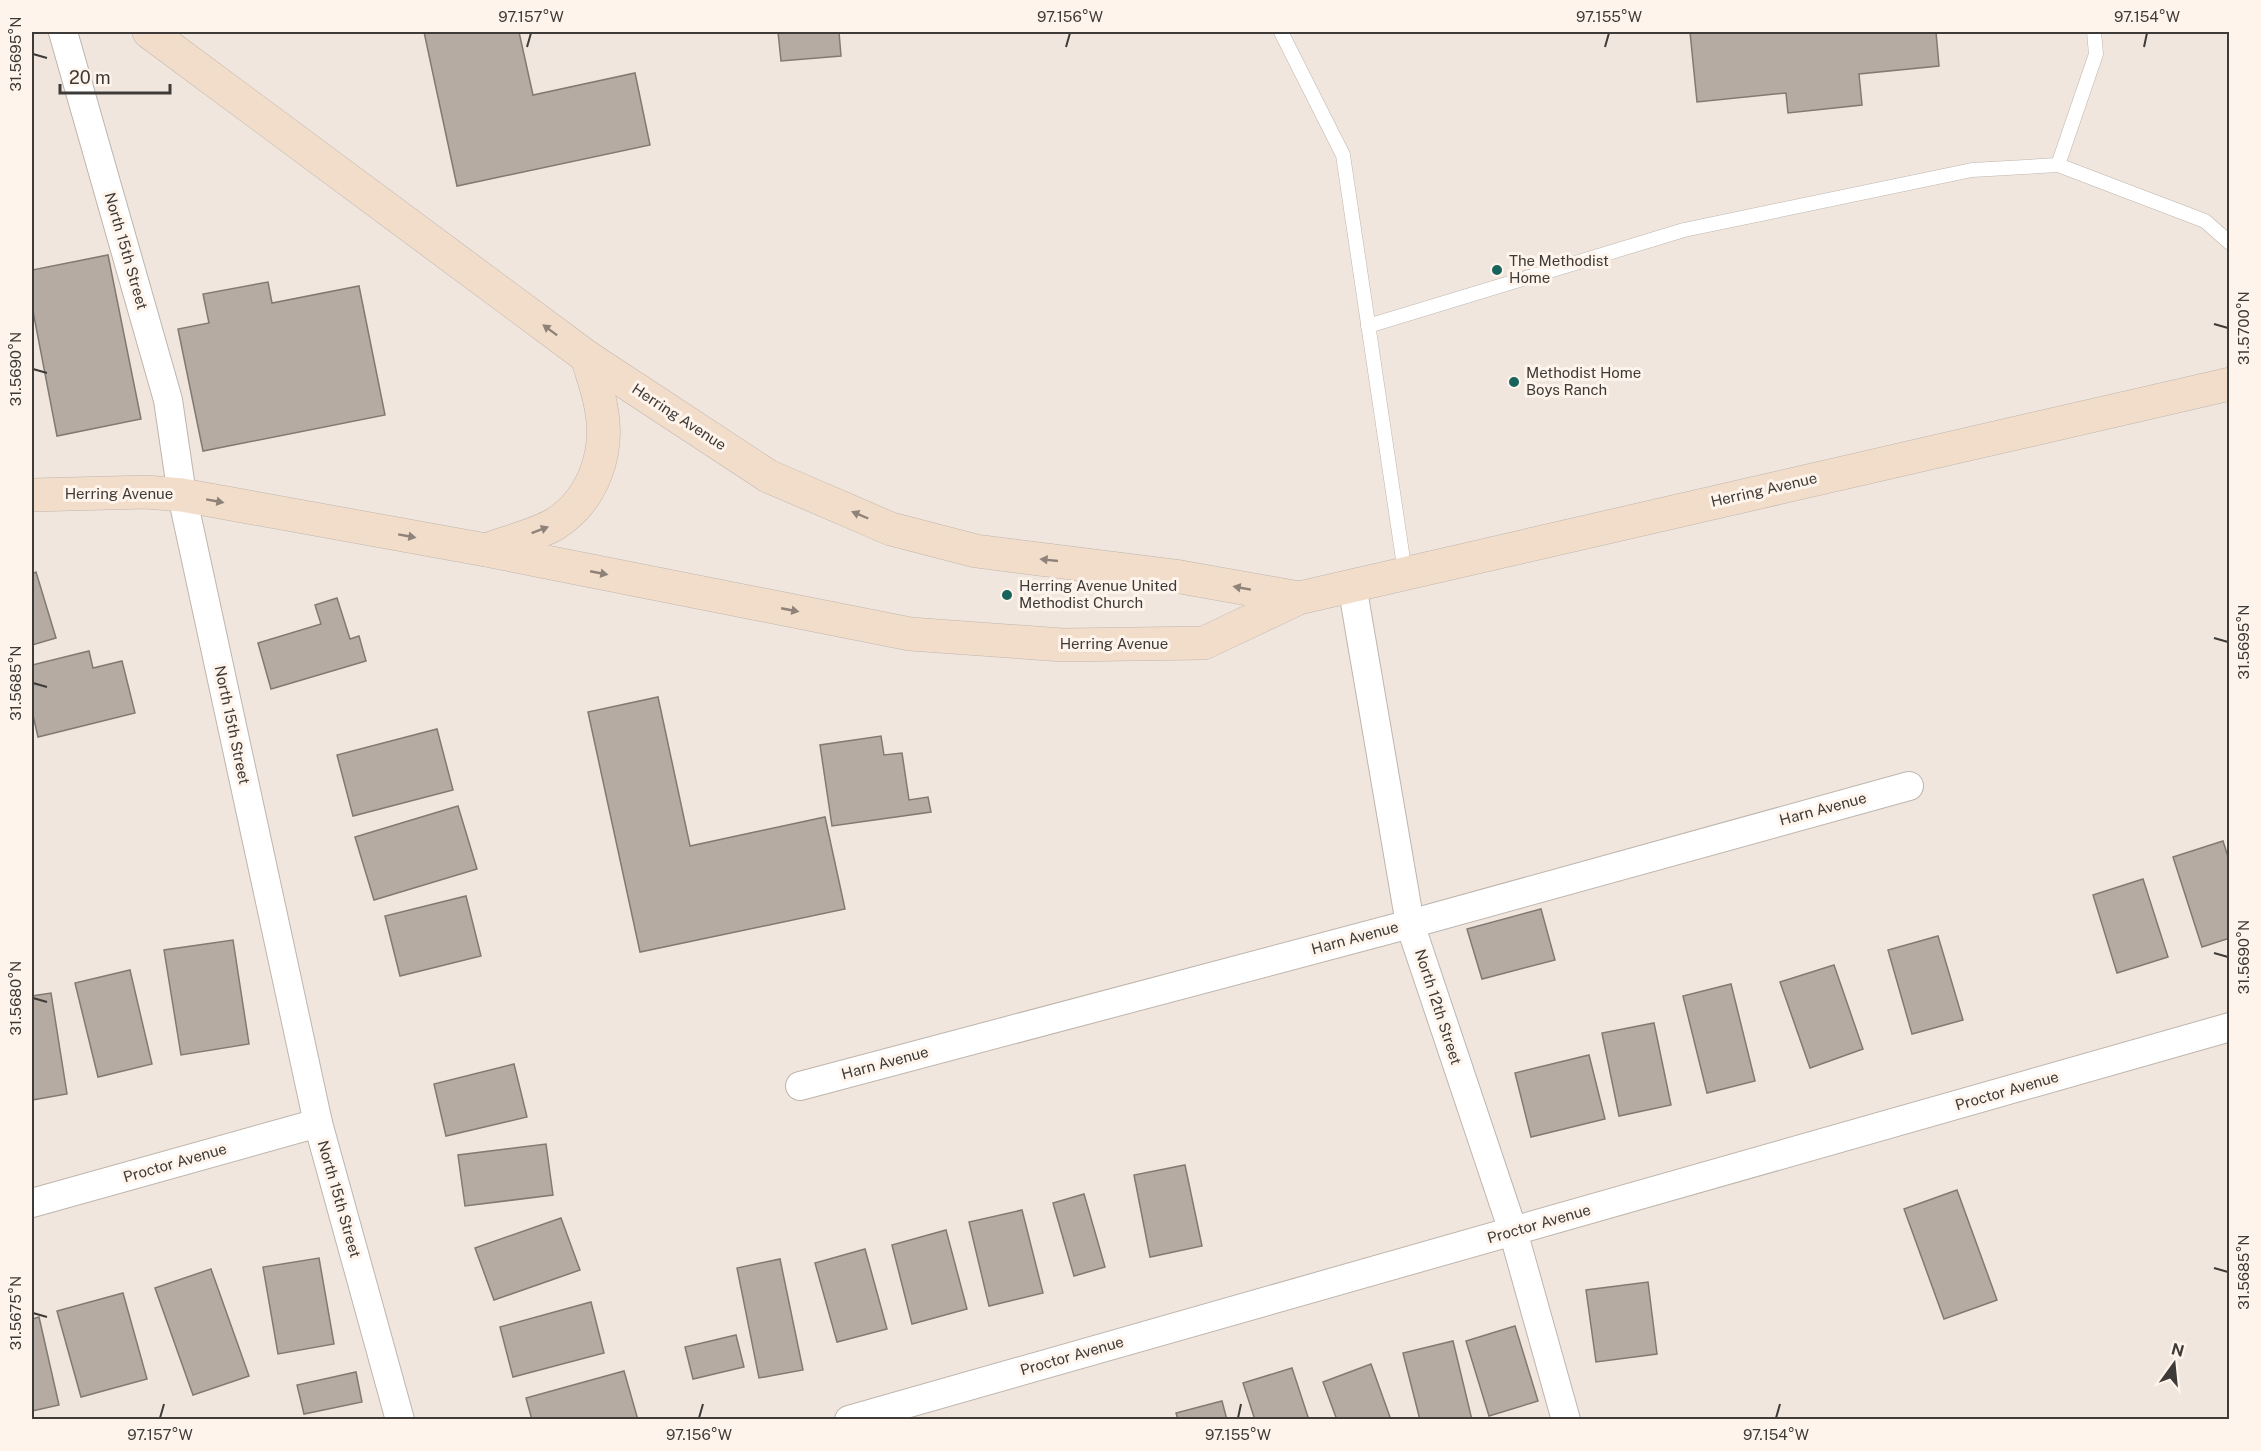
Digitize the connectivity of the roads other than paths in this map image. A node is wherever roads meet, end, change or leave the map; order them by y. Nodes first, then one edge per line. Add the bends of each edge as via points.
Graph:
1 (63, 32) edge
2 (148, 32) edge
3 (1281, 32) edge
4 (2094, 32) edge
5 (2058, 165) junction
6 (2229, 243) edge
7 (1368, 326) junction
8 (587, 357) junction
9 (2229, 384) edge
10 (32, 495) edge
11 (182, 495) junction
12 (486, 550) junction
13 (1405, 573) junction
14 (1352, 585) junction
15 (1299, 598) junction
16 (1909, 786) dead end
17 (1410, 924) junction
18 (2229, 1027) edge
19 (800, 1086) dead end
20 (318, 1123) junction
21 (32, 1203) edge
22 (1513, 1231) junction
23 (400, 1419) edge
24 (849, 1419) edge
25 (1566, 1419) edge

1 - 11 street, North 15th Street via 168,400
8 -> 2 main road, Herring Avenue
3 - 7 lane via 1343,155
4 - 5 lane via 2096,54
5 - 6 lane via 2205,221
5 - 7 lane via 1972,170 1684,230
7 - 13 lane
12 -> 8 main road via 554,525 579,504 593,482 604,434
15 -> 8 main road, Herring Avenue via 1175,576 976,552 891,529 768,476
9 - 13 main road, Herring Avenue
10 - 11 main road, Herring Avenue
11 -> 12 main road, Herring Avenue
11 - 20 street, North 15th Street
12 -> 15 main road, Herring Avenue via 910,634 1063,645 1204,643
13 - 14 main road, Herring Avenue
14 - 15 main road, Herring Avenue
14 - 17 street, North 12th Street
16 - 17 street, Harn Avenue
17 - 19 street, Harn Avenue
17 - 22 street, North 12th Street
18 - 22 street, Proctor Avenue
20 - 21 street, Proctor Avenue
20 - 23 street, North 15th Street
22 - 24 street, Proctor Avenue
22 - 25 street, North 12th Street

